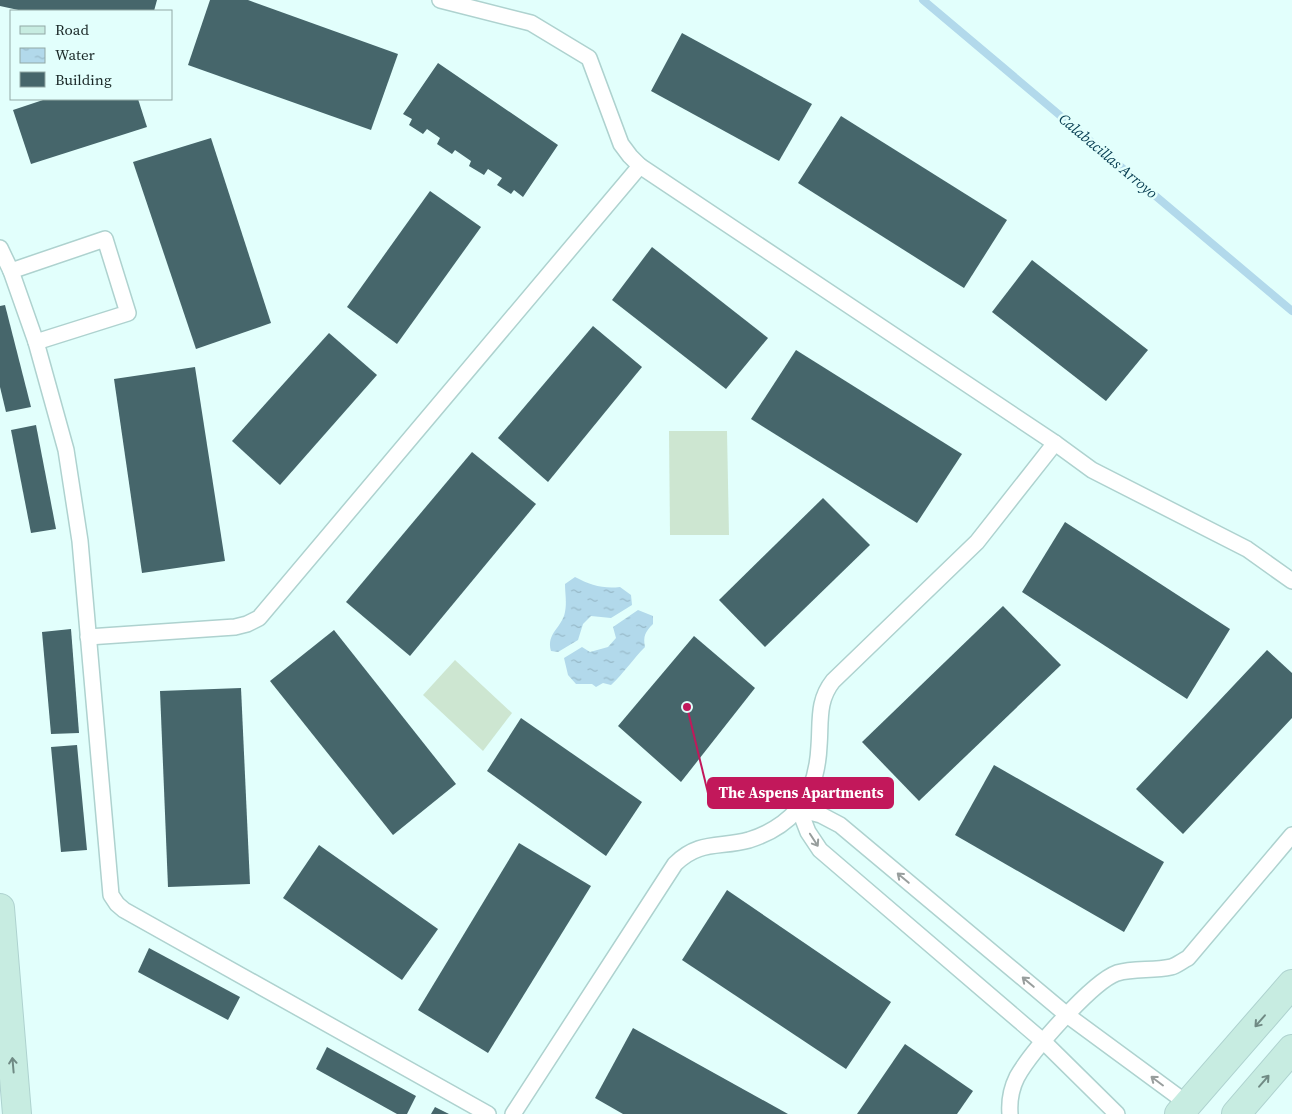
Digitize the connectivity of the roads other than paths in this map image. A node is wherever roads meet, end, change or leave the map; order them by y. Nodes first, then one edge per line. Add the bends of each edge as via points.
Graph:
1 (440, 0) edge
2 (640, 166) junction
3 (0, 248) edge
4 (11, 271) junction
5 (36, 342) junction
6 (1055, 443) junction
7 (1292, 581) edge
8 (88, 637) junction
9 (799, 808) junction
10 (1292, 835) edge
11 (0, 908) edge
12 (1292, 984) edge
13 (1067, 1015) junction
14 (1044, 1042) junction
15 (1292, 1049) edge
16 (1186, 1111) edge
17 (17, 1114) edge
18 (488, 1114) edge
19 (513, 1114) edge
20 (1010, 1114) edge
21 (1117, 1114) edge
22 (1236, 1114) edge

1 - 2 lane via 531,23 589,58 621,144
2 - 6 lane
2 - 8 lane via 258,618 235,627
3 - 4 lane
4 - 5 lane
4 - 5 lane via 104,240 128,313
5 - 8 lane via 66,450 80,541
6 - 7 lane via 1127,490 1247,549
6 - 9 lane via 977,542 826,689 822,700 817,765 808,794
8 - 18 lane via 110,886 117,904
13 -> 9 lane via 840,825
9 -> 14 lane via 808,832 820,850
9 - 19 lane via 767,833 748,840 697,848 675,864
10 - 13 lane via 1188,958 1172,967 1118,973 1102,981
17 -> 11 main road
12 -> 16 main road
13 - 14 lane
16 -> 13 lane
14 - 20 lane via 1017,1078 1009,1104
14 - 21 lane
22 -> 15 main road

